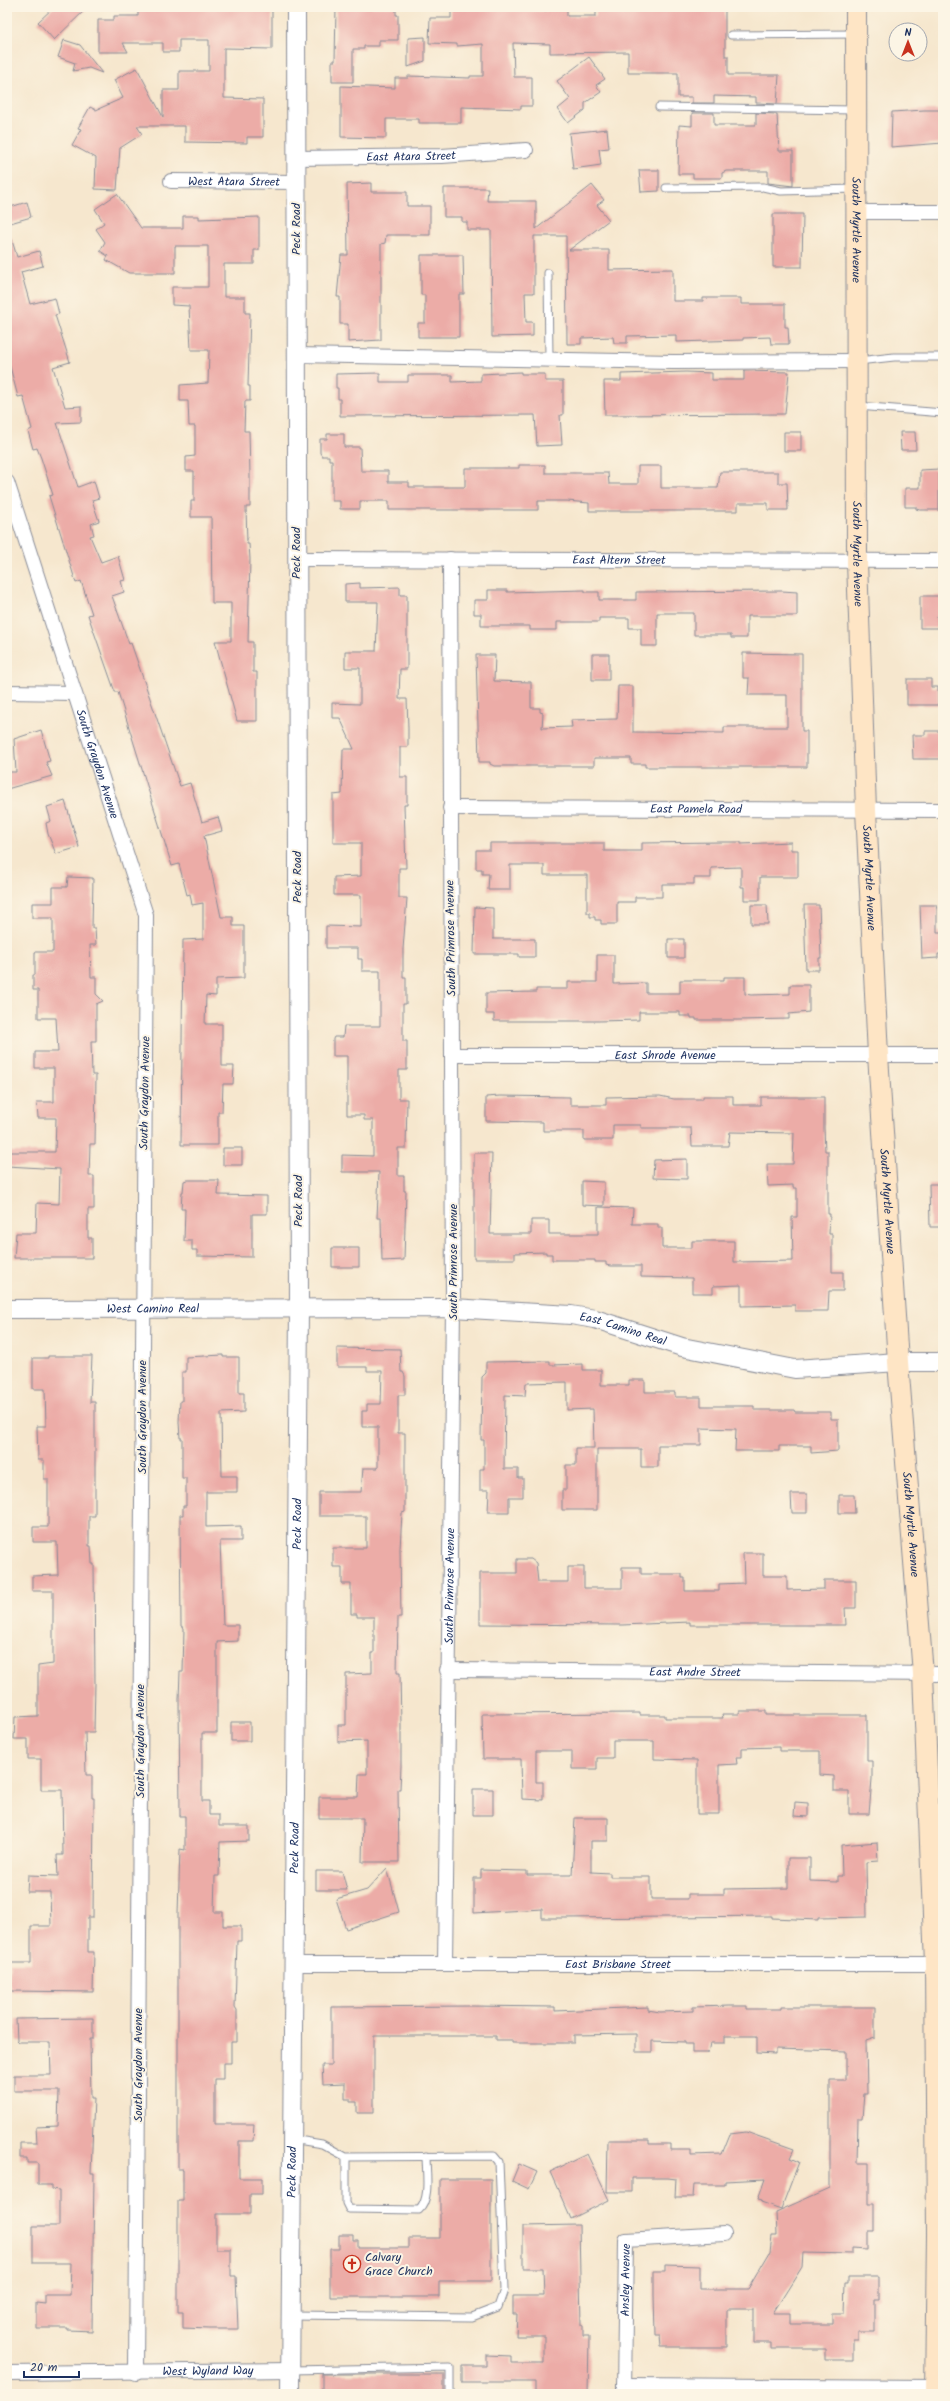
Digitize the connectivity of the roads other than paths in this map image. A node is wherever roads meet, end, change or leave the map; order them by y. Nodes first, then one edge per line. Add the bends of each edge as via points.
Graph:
1 (296, 7) edge
2 (856, 7) edge
3 (856, 34) junction
4 (731, 35) dead end
5 (659, 107) dead end
6 (857, 110) junction
7 (526, 150) dead end
8 (296, 158) junction
9 (171, 180) dead end
10 (296, 182) junction
11 (666, 188) dead end
12 (857, 188) junction
13 (857, 212) junction
14 (943, 212) edge
15 (548, 273) dead end
16 (296, 355) junction
17 (943, 357) edge
18 (549, 360) junction
19 (857, 361) junction
20 (857, 406) junction
21 (943, 413) edge
22 (7, 482) edge
23 (296, 559) junction
24 (450, 559) junction
25 (943, 560) edge
26 (857, 562) junction
27 (7, 692) edge
28 (74, 693) junction
29 (450, 808) junction
30 (866, 810) junction
31 (943, 810) edge
32 (452, 1055) junction
33 (878, 1055) junction
34 (943, 1055) edge
35 (453, 1308) junction
36 (7, 1309) edge
37 (143, 1309) junction
38 (299, 1309) junction
39 (898, 1362) junction
40 (943, 1362) edge
41 (447, 1670) junction
42 (923, 1674) junction
43 (943, 1674) edge
44 (293, 1964) junction
45 (445, 1964) junction
46 (939, 1964) edge
47 (292, 2139) junction
48 (426, 2156) junction
49 (346, 2157) junction
50 (724, 2234) dead end
51 (940, 2234) edge
52 (290, 2315) junction
53 (290, 2370) junction
54 (7, 2373) edge
55 (136, 2373) junction
56 (624, 2389) edge
57 (738, 2390) edge
58 (816, 2390) edge
59 (934, 2391) edge
60 (290, 2394) edge
61 (450, 2394) edge

1 - 8 street, Peck Road
2 - 3 main road, South Myrtle Avenue
3 - 4 lane
3 - 6 main road, South Myrtle Avenue
5 - 6 lane
6 - 12 main road, South Myrtle Avenue
7 - 8 street, East Atara Street via 442,156
8 - 10 street, Peck Road
9 - 10 street, West Atara Street
10 - 16 street, Peck Road
11 - 12 lane via 763,187 781,191
12 - 13 main road, South Myrtle Avenue
13 - 14 street
13 - 19 main road, South Myrtle Avenue
15 - 18 lane
16 - 18 street
16 - 23 street, Peck Road
17 - 19 lane via 894,357
18 - 19 street
19 - 20 main road, South Myrtle Avenue
20 - 21 lane
20 - 26 main road, South Myrtle Avenue
22 - 28 street, South Graydon Avenue
23 - 24 street, East Altern Street
23 - 38 street, Peck Road
24 - 26 street, East Altern Street
24 - 29 street, South Primrose Avenue
25 - 26 street, East Altern Street
26 - 30 main road, South Myrtle Avenue
27 - 28 street
28 - 37 street, South Graydon Avenue via 146,916
29 - 30 street, East Pamela Road
29 - 32 street, South Primrose Avenue
30 - 31 street, East Pamela Road
30 - 33 main road, South Myrtle Avenue
32 - 33 street, East Shrode Avenue
32 - 35 street, South Primrose Avenue
33 - 34 street, East Shrode Avenue
33 - 39 main road, South Myrtle Avenue
35 - 38 street, East Camino Real
35 - 39 street, East Camino Real via 583,1317 682,1347 794,1369
35 - 41 street, South Primrose Avenue
36 - 37 street, West Camino Real
37 - 38 street, West Camino Real
37 - 55 street, South Graydon Avenue
38 - 44 street, Peck Road
39 - 40 street, East Camino Real
39 - 42 main road, South Myrtle Avenue
41 - 42 street, East Andre Street
41 - 45 street, South Primrose Avenue
42 - 43 street, East Andre Street
42 - 46 main road, South Myrtle Avenue
44 - 45 street, East Brisbane Street
44 - 47 street, Peck Road
45 - 46 street, East Brisbane Street
46 - 51 main road, South Myrtle Avenue
47 - 49 lane via 322,2144
47 - 52 street, Peck Road
48 - 49 lane
48 - 49 lane via 426,2198 424,2206 418,2210 349,2208 346,2203
48 - 52 lane via 494,2156 499,2162 504,2290 498,2307 472,2317
50 - 56 street, Ansley Avenue via 626,2240
51 - 59 main road, South Myrtle Avenue
52 - 53 street, Peck Road
53 - 55 street, West Wyland Way
53 - 60 street, Peck Road
53 - 61 lane via 450,2367
54 - 55 street, West Wyland Way
56 - 57 street
57 - 58 street
58 - 59 street

